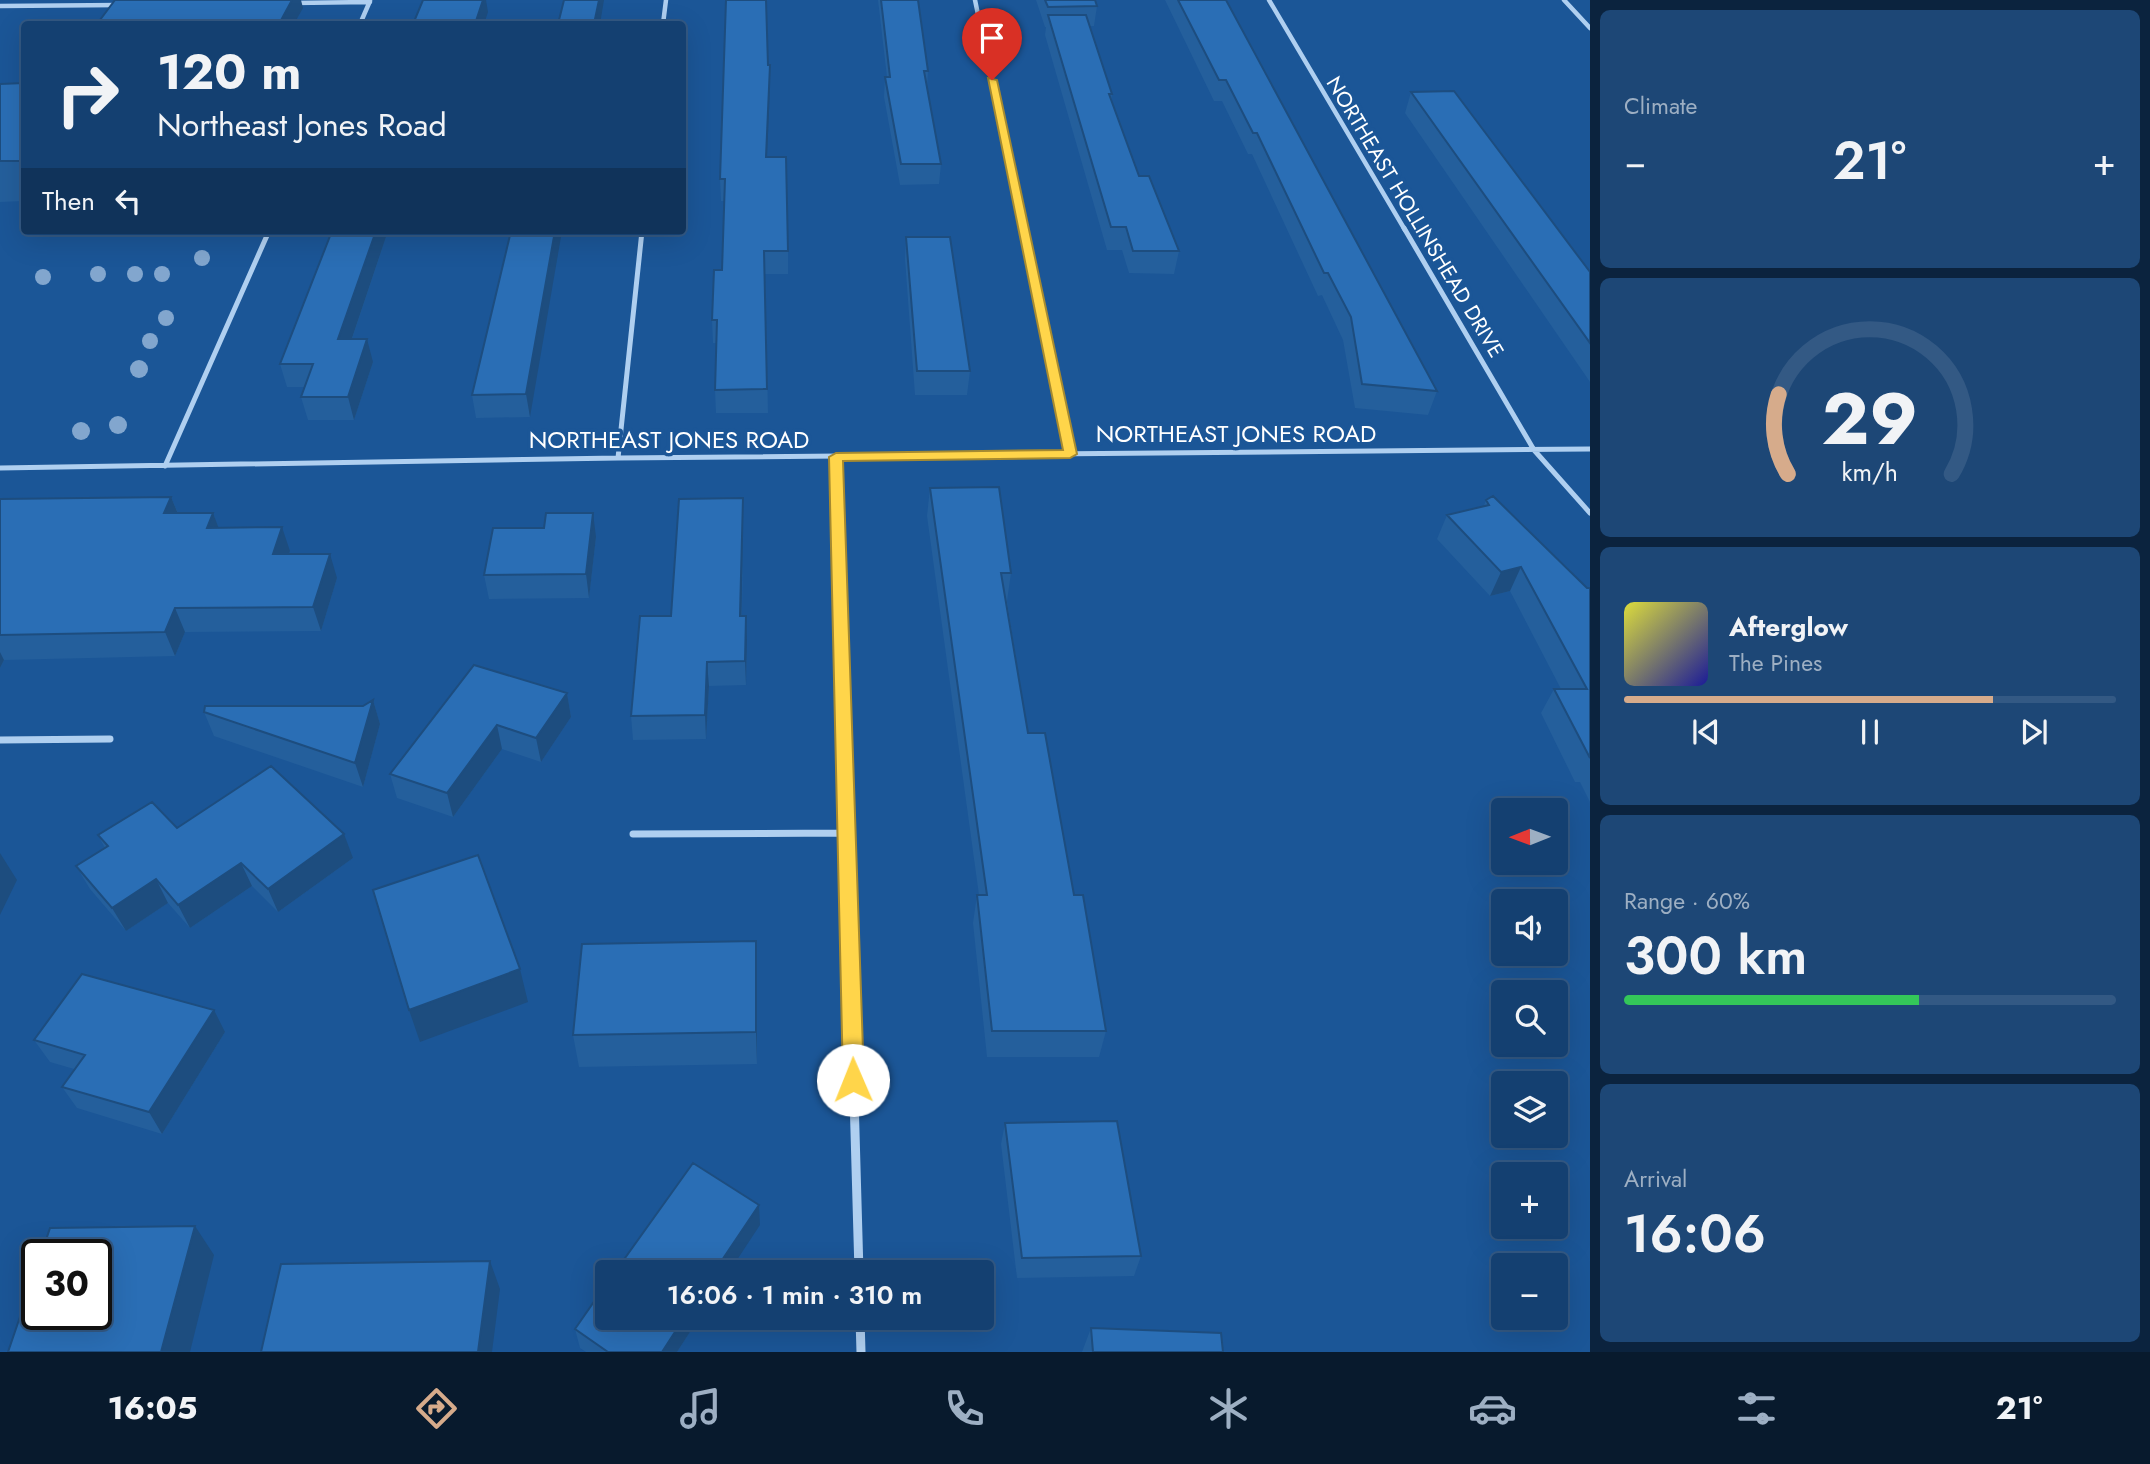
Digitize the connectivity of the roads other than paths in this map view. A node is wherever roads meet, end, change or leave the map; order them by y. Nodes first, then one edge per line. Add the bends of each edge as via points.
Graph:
1 (76, 0) edge
2 (666, 0) edge
3 (975, 0) edge
4 (1269, 0) edge
5 (1564, 0) edge
6 (370, 1) edge
7 (286, 3) edge
8 (72, 5) junction
9 (125, 5) edge
10 (0, 6) edge
11 (361, 21) edge
12 (663, 21) edge
13 (1590, 28) edge
14 (267, 235) edge
15 (642, 235) edge
16 (1590, 449) edge
17 (1534, 450) junction
18 (1070, 454) junction
19 (836, 457) junction
20 (618, 458) junction
21 (165, 466) junction
22 (0, 468) edge
23 (1590, 513) edge
24 (110, 739) dead end
25 (0, 740) edge
26 (847, 833) junction
27 (633, 834) dead end
28 (859, 1260) edge
29 (860, 1330) edge
30 (861, 1352) edge

1 - 8 street
2 - 12 street
3 - 18 street
4 - 17 street, NORTHEAST HOLLINSHEAD DRIVE
5 - 13 street
6 - 7 street
6 - 11 street
8 - 9 street
8 - 10 street
14 - 21 street
15 - 20 street
16 - 17 street, NORTHEAST JONES ROAD
17 - 18 street, NORTHEAST JONES ROAD
17 - 23 street, NORTHEAST HOLLINSHEAD DRIVE
18 - 19 street, NORTHEAST JONES ROAD
19 - 20 street, NORTHEAST JONES ROAD
19 - 26 street
20 - 21 street, NORTHEAST JONES ROAD
21 - 22 street, NORTHEAST JONES ROAD
24 - 25 street
26 - 27 street
26 - 28 street
29 - 30 street

